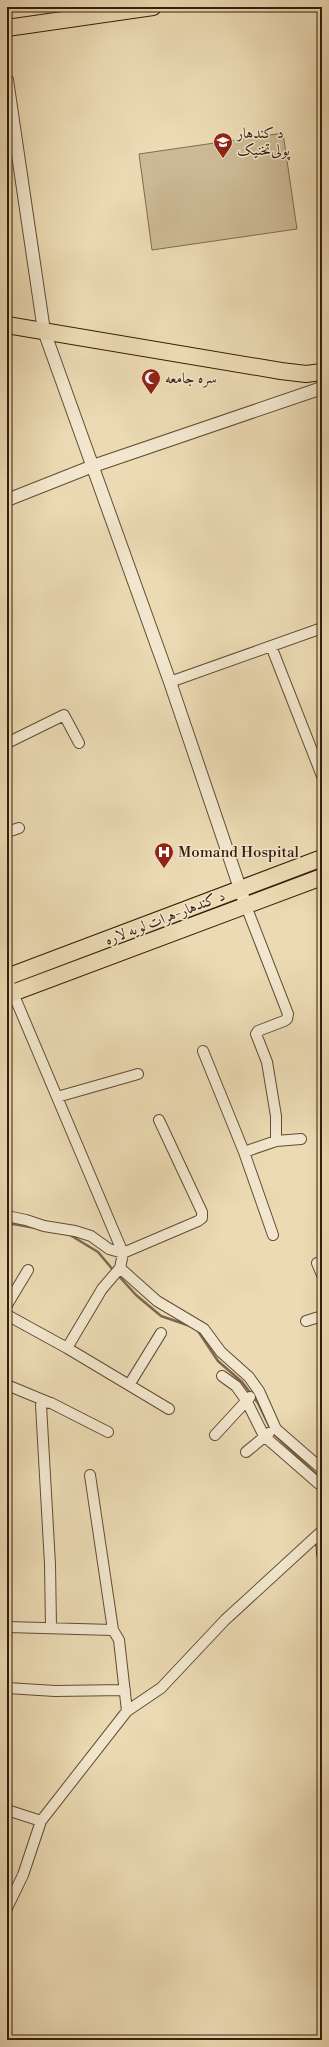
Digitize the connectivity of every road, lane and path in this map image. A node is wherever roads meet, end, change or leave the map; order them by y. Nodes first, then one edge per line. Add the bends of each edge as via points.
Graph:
1 (153, 7) edge
2 (7, 28) edge
3 (7, 80) edge
4 (7, 325) edge
5 (44, 331) junction
6 (322, 372) edge
7 (322, 388) edge
8 (93, 466) junction
9 (7, 500) edge
10 (322, 628) edge
11 (272, 646) junction
12 (170, 682) junction
13 (7, 743) edge
14 (79, 743) dead end
15 (322, 776) edge
16 (19, 828) dead end
17 (7, 832) edge
18 (322, 858) edge
19 (322, 877) edge
20 (240, 890) junction
21 (246, 906) junction
22 (8, 986) edge
23 (203, 1051) dead end
24 (138, 1074) dead end
25 (57, 1097) junction
26 (159, 1120) dead end
27 (300, 1139) dead end
28 (276, 1141) junction
29 (244, 1152) junction
30 (7, 1216) edge
31 (273, 1235) dead end
32 (123, 1253) junction
33 (317, 1263) dead end
34 (120, 1268) junction
35 (28, 1270) dead end
36 (322, 1275) edge
37 (7, 1305) edge
38 (7, 1315) edge
39 (322, 1316) edge
40 (306, 1321) dead end
41 (161, 1333) dead end
42 (67, 1348) junction
43 (222, 1376) dead end
44 (7, 1385) edge
45 (129, 1385) junction
46 (259, 1391) junction
47 (246, 1400) junction
48 (48, 1402) junction
49 (169, 1409) dead end
50 (276, 1429) junction
51 (108, 1432) dead end
52 (214, 1435) dead end
53 (264, 1436) junction
54 (246, 1452) dead end
55 (322, 1468) edge
56 (90, 1475) dead end
57 (319, 1484) dead end
58 (321, 1532) edge
59 (322, 1554) edge
60 (7, 1627) edge
61 (51, 1628) junction
62 (113, 1630) junction
63 (7, 1688) edge
64 (125, 1690) junction
65 (127, 1712) junction
66 (7, 1810) edge
67 (41, 1821) junction
68 (7, 1908) edge

1 - 2 main road
3 - 5 street
4 - 5 main road
5 - 6 main road via 282,371 306,374
5 - 8 street
7 - 8 street
8 - 9 street
8 - 12 street
10 - 11 street
11 - 12 street
11 - 15 street
12 - 20 street
13 - 14 street via 64,715
16 - 17 street
18 - 20 main road, د کندهار-هرات لويه لاره
19 - 21 main road, د کندهار-هرات لويه لاره
20 - 21 street
20 - 22 main road, د کندهار-هرات لويه لاره
21 - 22 main road, د کندهار-هرات لويه لاره
21 - 28 street via 288,1014 284,1021 256,1034 267,1062 276,1116
22 - 25 street
23 - 29 street
24 - 25 street
25 - 32 street
26 - 32 street via 202,1212 202,1218
27 - 28 street
28 - 29 street
29 - 31 street
30 - 32 street via 91,1236 109,1250
32 - 34 street
33 - 36 street
34 - 42 street via 102,1289
34 - 46 street via 157,1302 204,1329 221,1352 249,1377
35 - 37 street
38 - 42 street
39 - 40 street
41 - 45 street
42 - 45 street
43 - 47 street via 236,1386
44 - 48 street
45 - 49 street
46 - 47 street
46 - 50 street
47 - 52 street
47 - 53 street
48 - 51 street
48 - 61 street via 41,1405
50 - 53 street
50 - 55 street
53 - 54 street
53 - 57 street
56 - 62 street
58 - 59 street
58 - 65 street via 225,1620 162,1688
60 - 61 street
61 - 62 street
62 - 64 street via 119,1640
63 - 64 street via 55,1691
64 - 65 street
65 - 67 street
66 - 67 street
67 - 68 street via 23,1875

